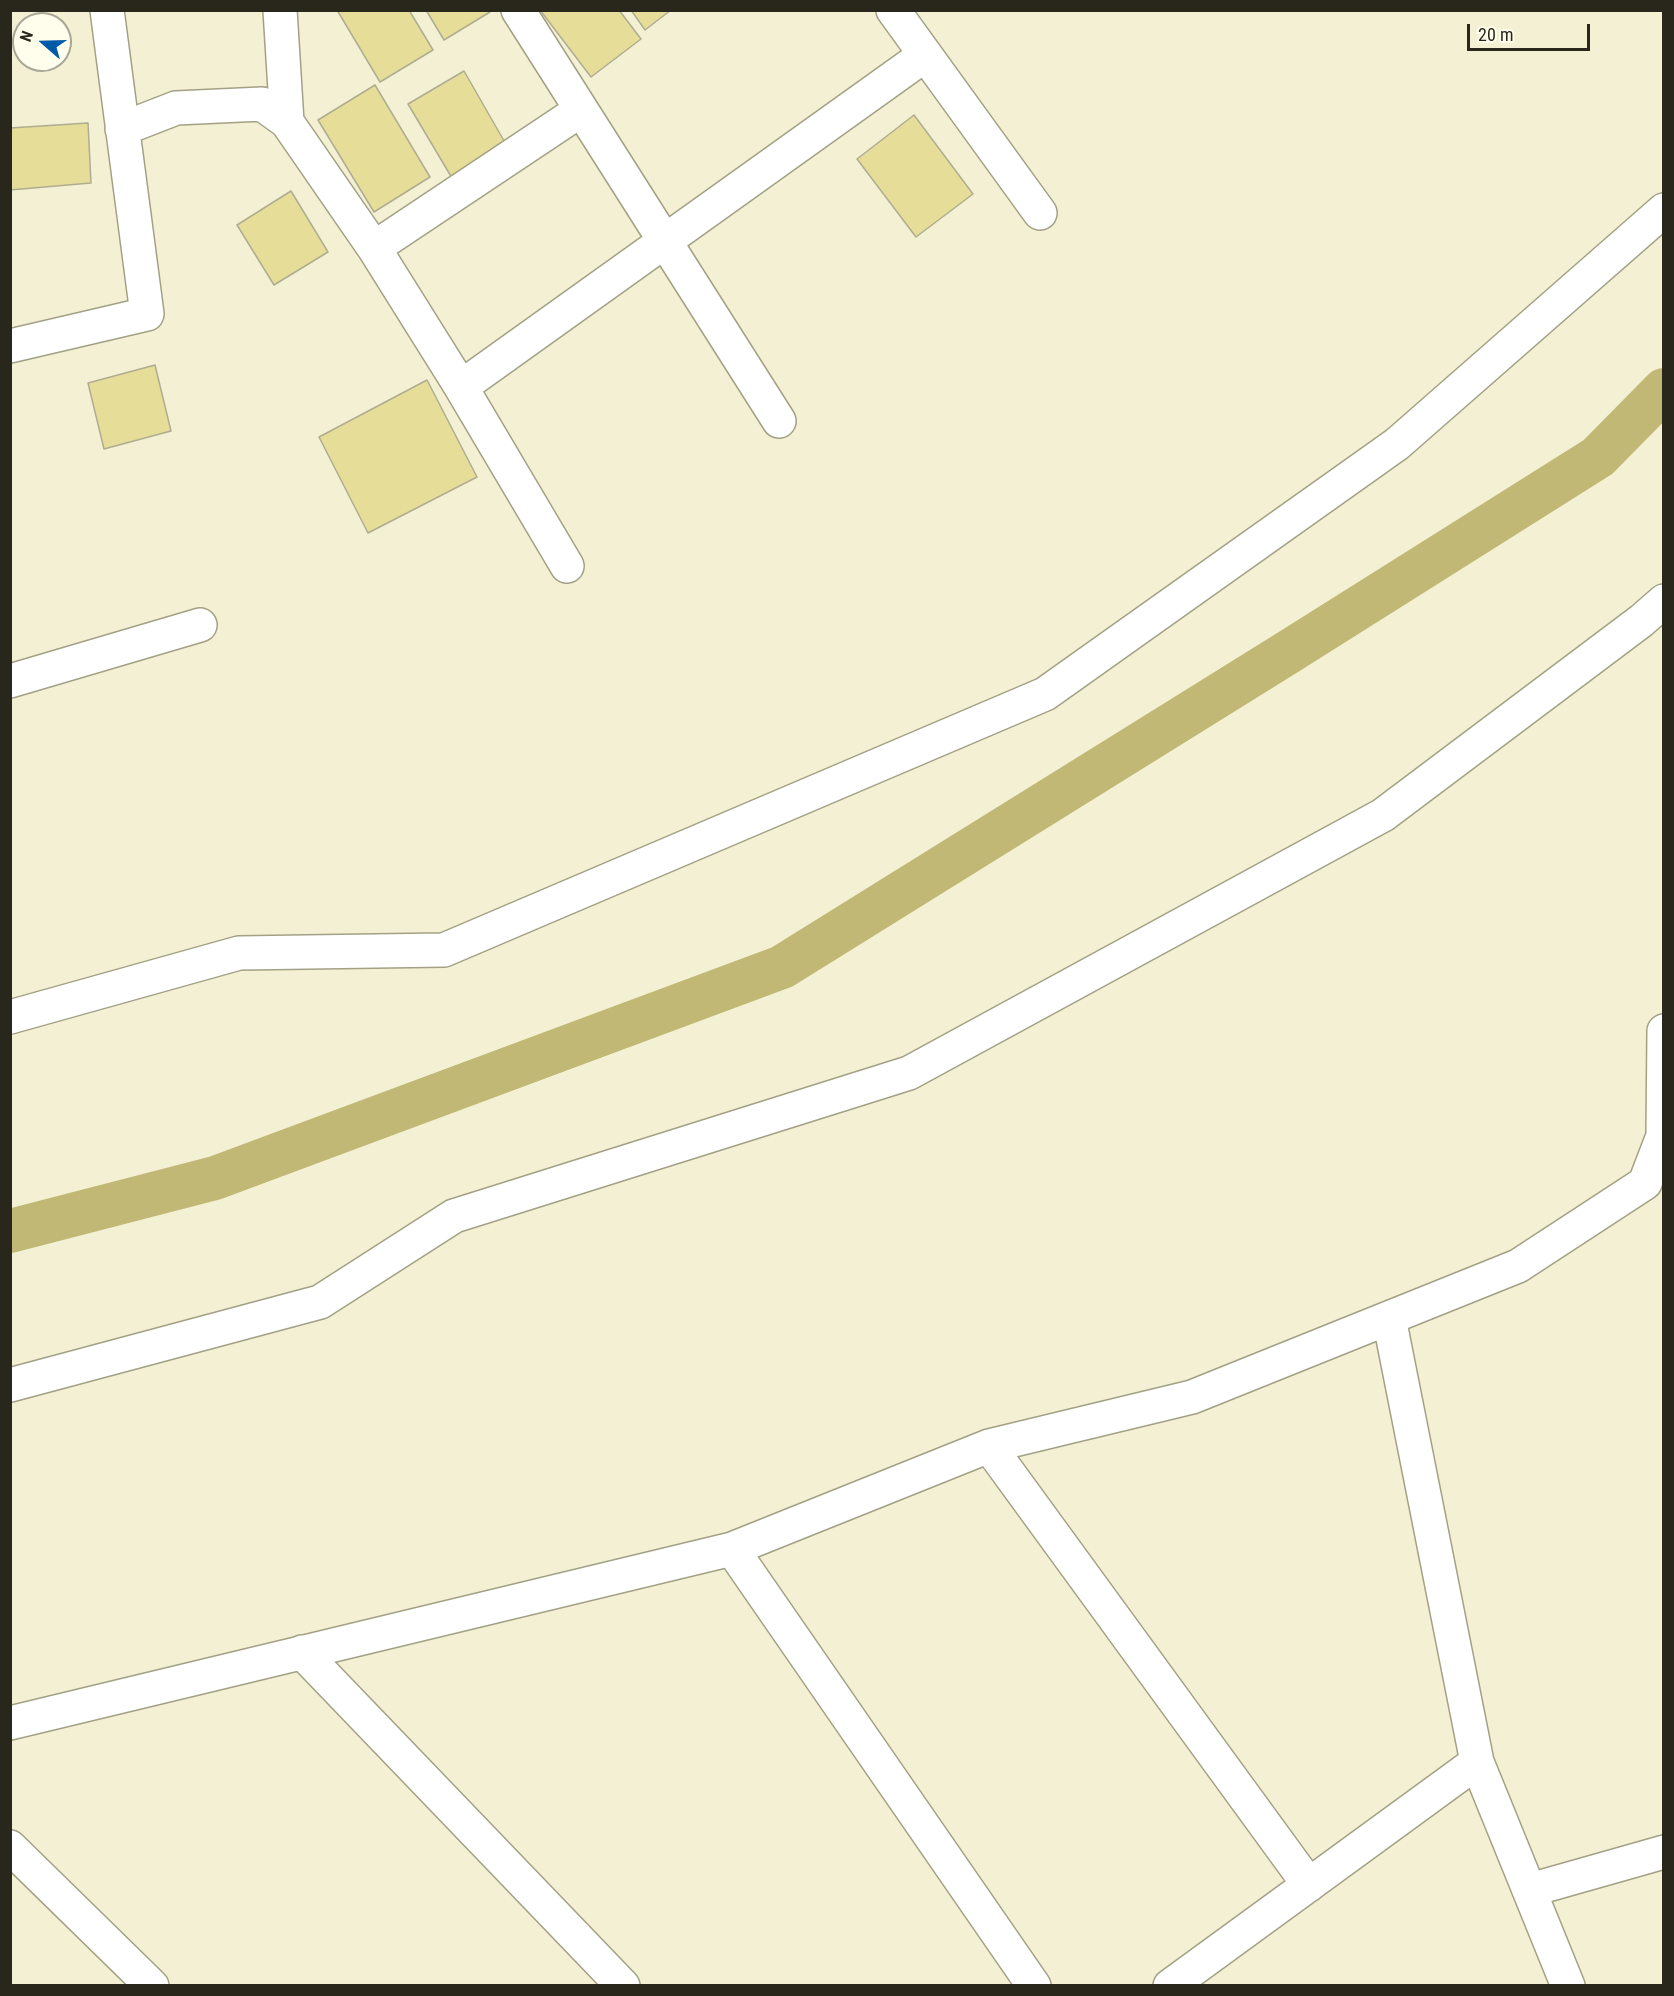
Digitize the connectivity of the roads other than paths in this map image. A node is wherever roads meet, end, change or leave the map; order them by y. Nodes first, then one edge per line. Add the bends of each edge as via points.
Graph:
1 (107, 10) edge
2 (280, 10) edge
3 (518, 10) edge
4 (893, 10) edge
5 (925, 55) junction
6 (581, 110) junction
7 (287, 122) junction
8 (122, 129) junction
9 (1664, 210) edge
10 (1040, 213) dead end
11 (664, 241) junction
12 (374, 248) junction
13 (10, 346) edge
14 (461, 387) junction
15 (779, 421) dead end
16 (567, 566) dead end
17 (1664, 601) edge
18 (200, 625) dead end
19 (10, 681) edge
20 (10, 1017) edge
21 (1664, 1031) edge
22 (1389, 1318) junction
23 (10, 1384) edge
24 (989, 1446) junction
25 (732, 1549) junction
26 (302, 1652) junction
27 (10, 1723) edge
28 (1477, 1762) junction
29 (10, 1847) edge
30 (1664, 1852) edge
31 (1309, 1885) junction
32 (1530, 1890) junction
33 (152, 1986) edge
34 (623, 1986) edge
35 (1034, 1986) edge
36 (1170, 1986) edge
37 (1568, 1986) edge

1 - 8 street
2 - 7 street
3 - 6 street
4 - 5 street
5 - 10 street
5 - 11 street
6 - 11 street
6 - 12 street
7 - 8 street via 262,104 176,108
7 - 12 street
8 - 13 street via 147,314
9 - 20 street via 1397,444 1045,694 444,950 239,953
11 - 14 street
11 - 15 street
12 - 14 street
14 - 16 street
17 - 23 street via 1383,815 909,1073 454,1216 321,1302
18 - 19 street
21 - 22 street via 1663,1136 1645,1183 1518,1266
22 - 24 street via 1192,1396
22 - 28 street
24 - 25 street
24 - 31 street
25 - 26 street
25 - 35 street
26 - 27 street
26 - 34 street
28 - 31 street
28 - 32 street
29 - 33 street
30 - 32 street
31 - 36 street
32 - 37 street

